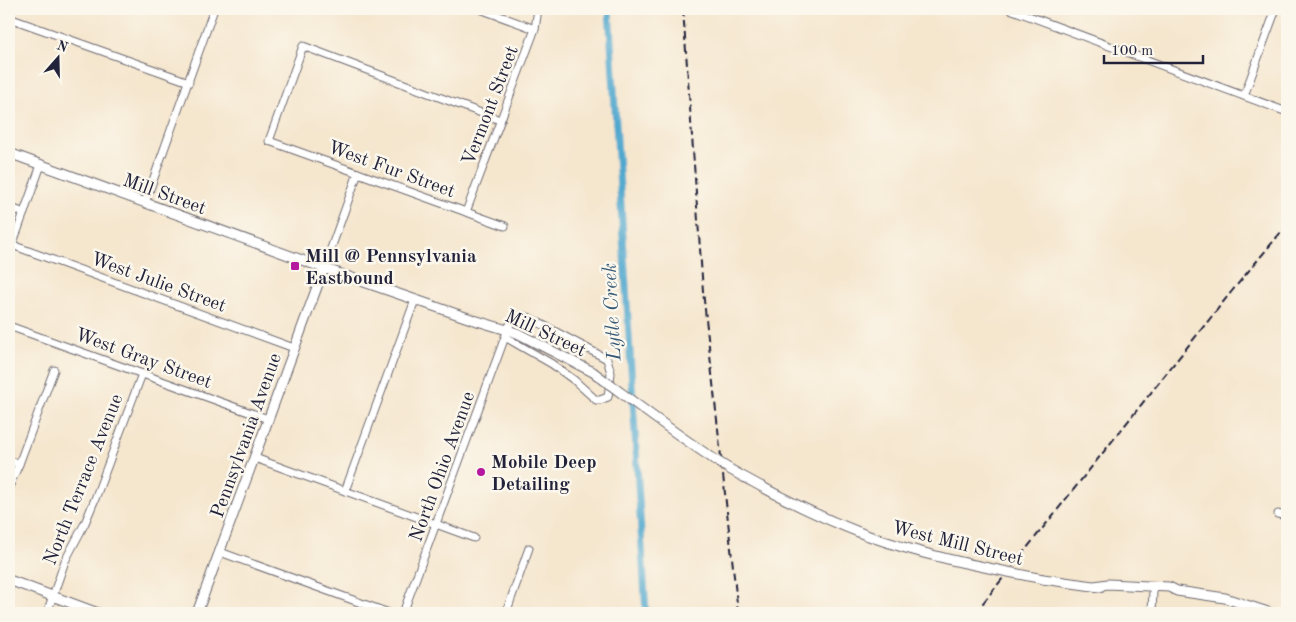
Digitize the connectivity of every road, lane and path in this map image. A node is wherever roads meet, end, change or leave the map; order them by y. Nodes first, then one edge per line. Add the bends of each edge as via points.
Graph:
1 (214, 9) edge
2 (480, 9) edge
3 (538, 9) edge
4 (1010, 9) edge
5 (1276, 9) edge
6 (9, 18) edge
7 (535, 29) junction
8 (189, 82) junction
9 (1244, 96) junction
10 (1287, 112) edge
11 (500, 120) junction
12 (9, 153) edge
13 (41, 165) junction
14 (358, 173) junction
15 (145, 202) junction
16 (9, 207) edge
17 (24, 212) junction
18 (466, 212) junction
19 (504, 226) dead end
20 (12, 245) junction
21 (9, 254) edge
22 (324, 268) junction
23 (415, 300) junction
24 (9, 326) edge
25 (507, 334) junction
26 (294, 348) junction
27 (54, 370) dead end
28 (142, 374) junction
29 (268, 420) junction
30 (255, 458) junction
31 (9, 460) edge
32 (19, 464) junction
33 (9, 487) edge
34 (345, 491) junction
35 (1278, 514) dead end
36 (817, 515) joint
37 (1287, 517) edge
38 (436, 524) junction
39 (474, 538) dead end
40 (529, 548) dead end
41 (220, 552) junction
42 (9, 580) edge
43 (1095, 586) junction
44 (1153, 591) junction
45 (1177, 591) junction
46 (52, 596) junction
47 (47, 613) edge
48 (98, 613) edge
49 (197, 613) edge
50 (389, 613) edge
51 (403, 613) edge
52 (506, 613) edge
53 (1152, 613) edge
54 (1270, 613) edge

1 - 8 street
2 - 7 street
3 - 7 street, Vermont Street
4 - 9 street
5 - 9 street
6 - 8 street
7 - 11 street, Vermont Street
8 - 15 street
9 - 10 street
11 - 14 street, West Fur Street via 303,46 269,141
11 - 18 street, Vermont Street
12 - 13 main road, Mill Street
13 - 15 main road, Mill Street
13 - 17 street
14 - 18 street, West Fur Street
14 - 22 street
15 - 22 main road, Mill Street
16 - 17 street
17 - 20 street
18 - 19 street, West Fur Street
20 - 21 street
20 - 26 street, West Julie Street
22 - 23 main road, Mill Street
22 - 26 main road, Pennsylvania Avenue
23 - 25 main road, Mill Street
23 - 34 street
24 - 28 street, West Gray Street
25 - 25 street via 512,320 523,316 608,359 611,373 608,397 596,400 574,380
25 - 36 main road, Mill Street, bridge via 517,333 593,372 721,464
25 - 38 street, North Ohio Avenue
26 - 29 main road, Pennsylvania Avenue
27 - 32 street
28 - 29 street, West Gray Street
28 - 46 street, North Terrace Avenue via 95,499
29 - 30 main road, Pennsylvania Avenue
30 - 34 street
30 - 41 main road, Pennsylvania Avenue
31 - 32 street
32 - 33 street
34 - 38 street
35 - 37 street
36 - 43 main road, West Mill Street, bridge via 916,551 1043,579
38 - 39 street
38 - 51 street, North Ohio Avenue
40 - 52 street
41 - 49 main road, Pennsylvania Avenue
41 - 50 street
42 - 46 main road
43 - 44 main road, West Mill Street via 1109,590
43 - 45 main road, West Mill Street via 1169,587
44 - 45 main road, West Mill Street
44 - 53 street
45 - 54 main road, West Mill Street via 1226,598
46 - 47 street, North Terrace Avenue
46 - 48 main road

